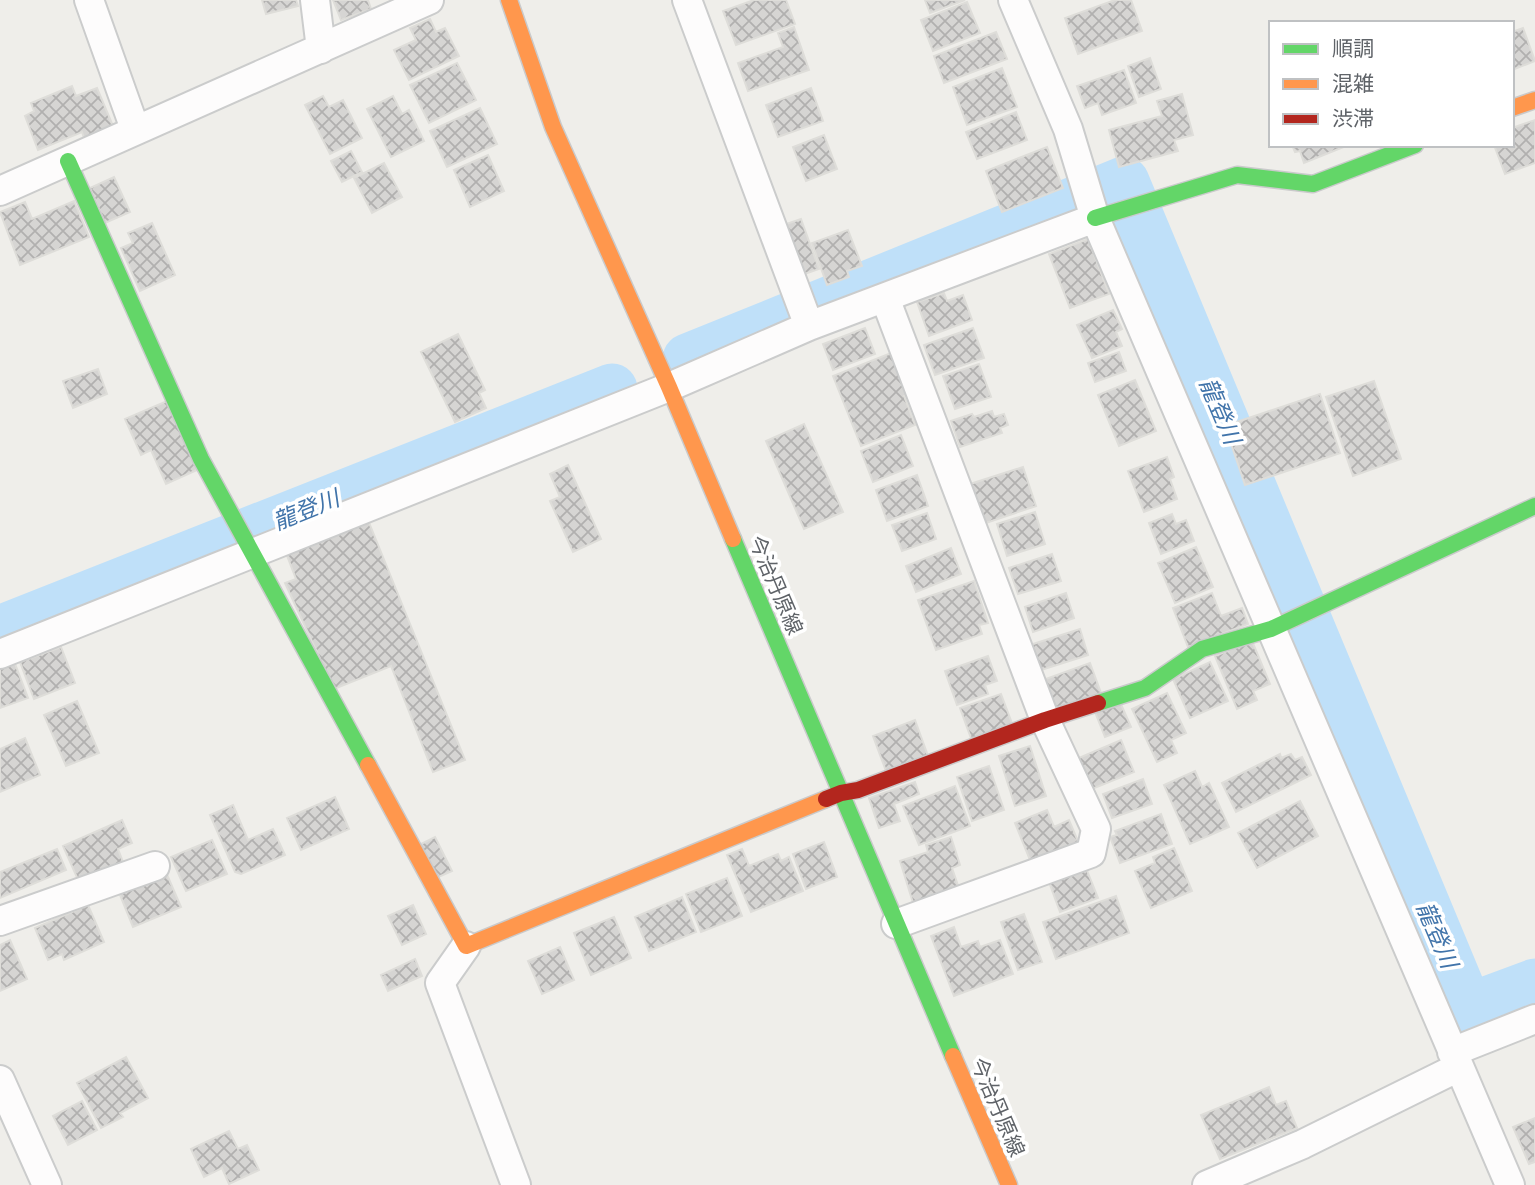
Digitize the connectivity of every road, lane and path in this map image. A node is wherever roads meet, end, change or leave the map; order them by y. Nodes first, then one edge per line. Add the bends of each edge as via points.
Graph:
1 (89, 0) edge
2 (316, 0) edge
3 (429, 0) edge
4 (509, 0) edge
5 (687, 0) edge
6 (1013, 0) edge
7 (321, 49) junction
8 (1535, 100) edge
9 (1514, 107) edge
10 (135, 129) junction
11 (1410, 147) edge
12 (68, 161) junction
13 (0, 191) edge
14 (1095, 218) junction
15 (885, 298) junction
16 (809, 326) junction
17 (669, 387) junction
18 (1535, 506) edge
19 (253, 553) junction
20 (1272, 628) junction
21 (0, 653) edge
22 (1045, 720) junction
23 (841, 793) junction
24 (155, 866) dead end
25 (0, 921) edge
26 (896, 924) junction
27 (466, 946) junction
28 (1535, 1019) edge
29 (1456, 1059) junction
30 (0, 1080) edge
31 (8, 1116) edge
32 (47, 1185) edge
33 (516, 1185) edge
34 (1009, 1185) edge
35 (1207, 1185) edge
36 (1510, 1185) edge

1 - 10 street
2 - 7 street
3 - 7 street
4 - 17 street, 今治丹原線 via 553,127
5 - 16 street
6 - 14 street via 1068,129
7 - 10 street
8 - 9 street
10 - 12 street
11 - 14 street via 1313,184 1237,175
12 - 13 street
12 - 19 street via 201,459
14 - 15 street
14 - 20 street
15 - 16 street
15 - 22 street
16 - 17 street
17 - 19 street
17 - 23 street, 今治丹原線
18 - 20 street
19 - 21 street
19 - 27 street
20 - 22 street via 1202,649 1144,688
20 - 29 street
22 - 23 street
22 - 26 street via 1097,830 1091,853
23 - 26 street, 今治丹原線
23 - 27 street
24 - 25 street
26 - 34 street, 今治丹原線
27 - 33 street via 440,983
28 - 29 street
29 - 35 street via 1303,1144
29 - 36 street
30 - 31 street
31 - 32 street

